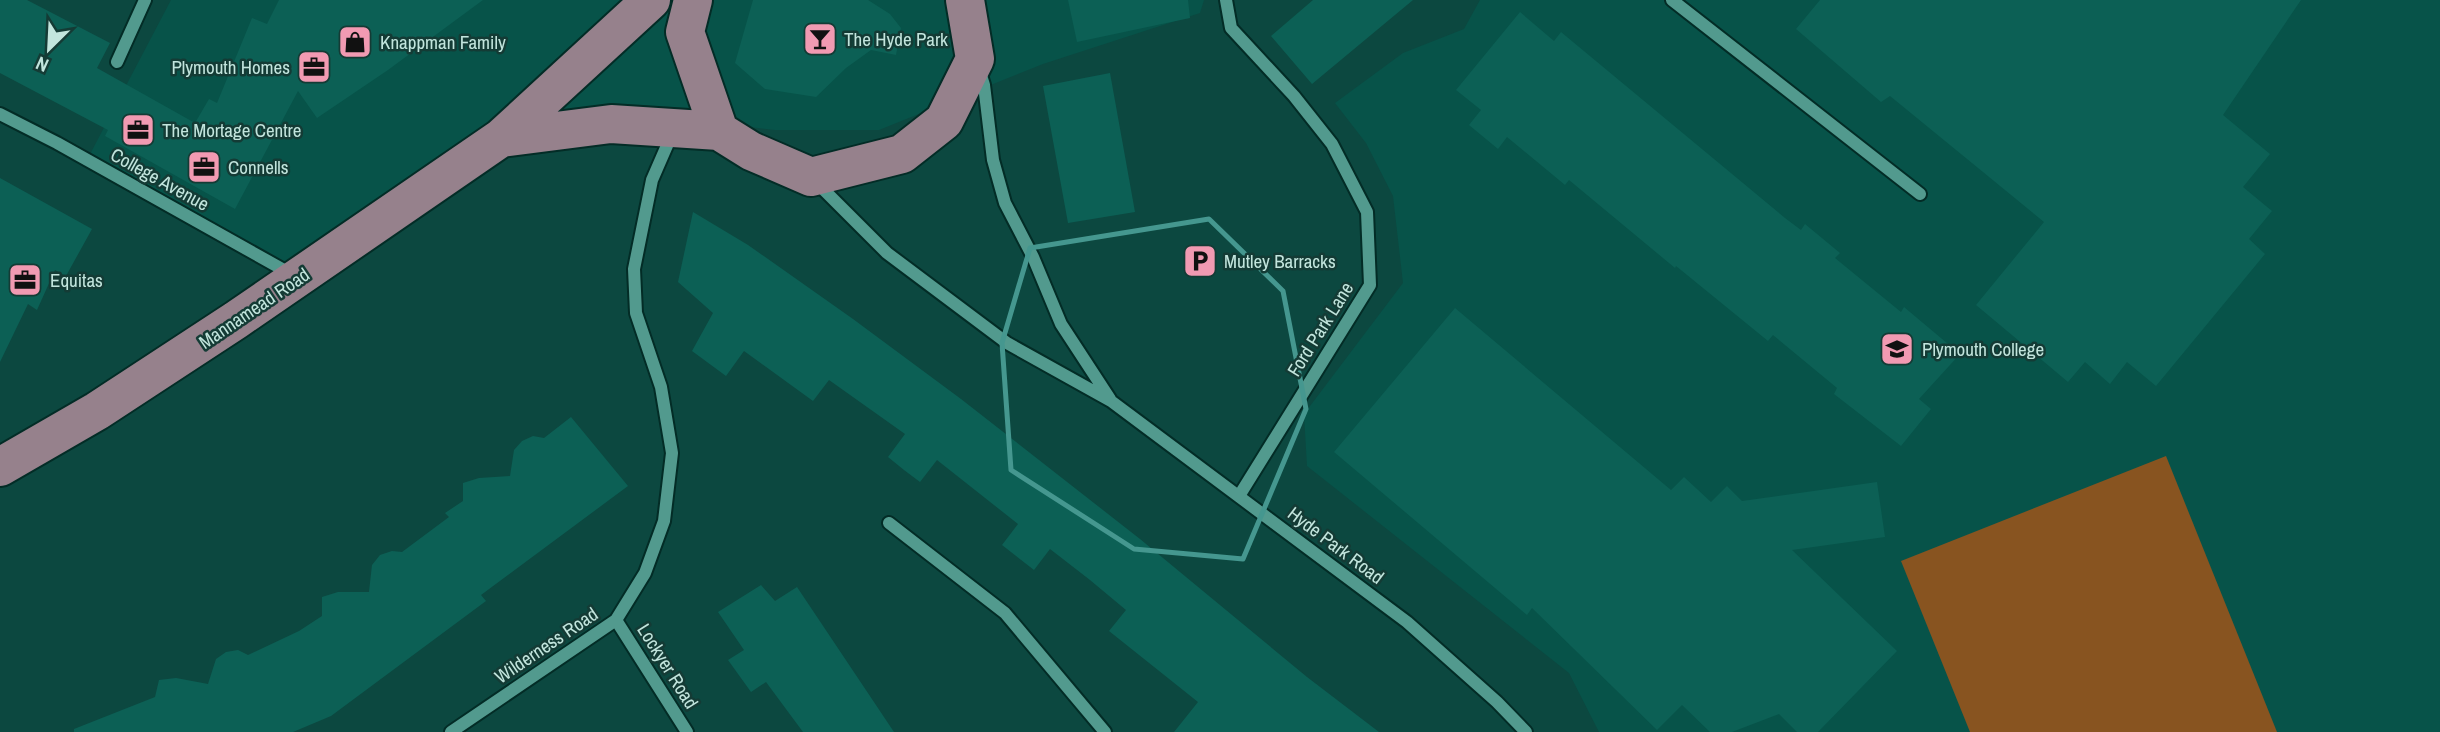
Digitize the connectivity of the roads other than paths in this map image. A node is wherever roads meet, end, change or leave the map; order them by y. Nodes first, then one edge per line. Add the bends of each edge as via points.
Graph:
1 (145, 0) edge
2 (651, 0) edge
3 (692, 0) edge
4 (965, 0) edge
5 (1226, 0) edge
6 (1672, 0) edge
7 (975, 59) junction
8 (117, 62) dead end
9 (0, 114) edge
10 (675, 127) junction
11 (719, 131) junction
12 (502, 138) junction
13 (811, 177) junction
14 (1920, 194) dead end
15 (299, 278) junction
16 (1111, 401) junction
17 (0, 467) edge
18 (1238, 496) junction
19 (889, 523) dead end
20 (616, 620) junction
21 (451, 732) edge
22 (687, 732) edge
23 (1105, 732) edge
24 (1526, 732) edge

1 - 8 street
2 - 12 main road, Mannamead Road
3 - 11 main road via 685,32
4 - 7 main road
5 - 18 street, Ford Park Lane via 1231,28 1332,144 1367,212 1370,285
6 - 14 street
7 - 13 main road via 944,121 902,154
7 - 16 street, Hyde Park Road via 984,85 993,160 1005,204 1061,324
9 - 15 street, College Avenue
10 - 11 main road, Mannamead Road
10 - 12 main road, Mannamead Road via 611,124
10 - 20 street, Wilderness Road via 652,180 634,269 636,313 662,387 672,453 664,520 645,573
11 - 13 main road via 751,151
12 - 15 main road, Mannamead Road
13 - 16 street, Hyde Park Road via 887,253 996,335
15 - 17 main road, Mannamead Road via 97,411
16 - 18 street, Hyde Park Road
18 - 24 street, Hyde Park Road via 1407,622
19 - 23 street via 1005,613
20 - 21 street, Wilderness Road
20 - 22 street, Lockyer Road

